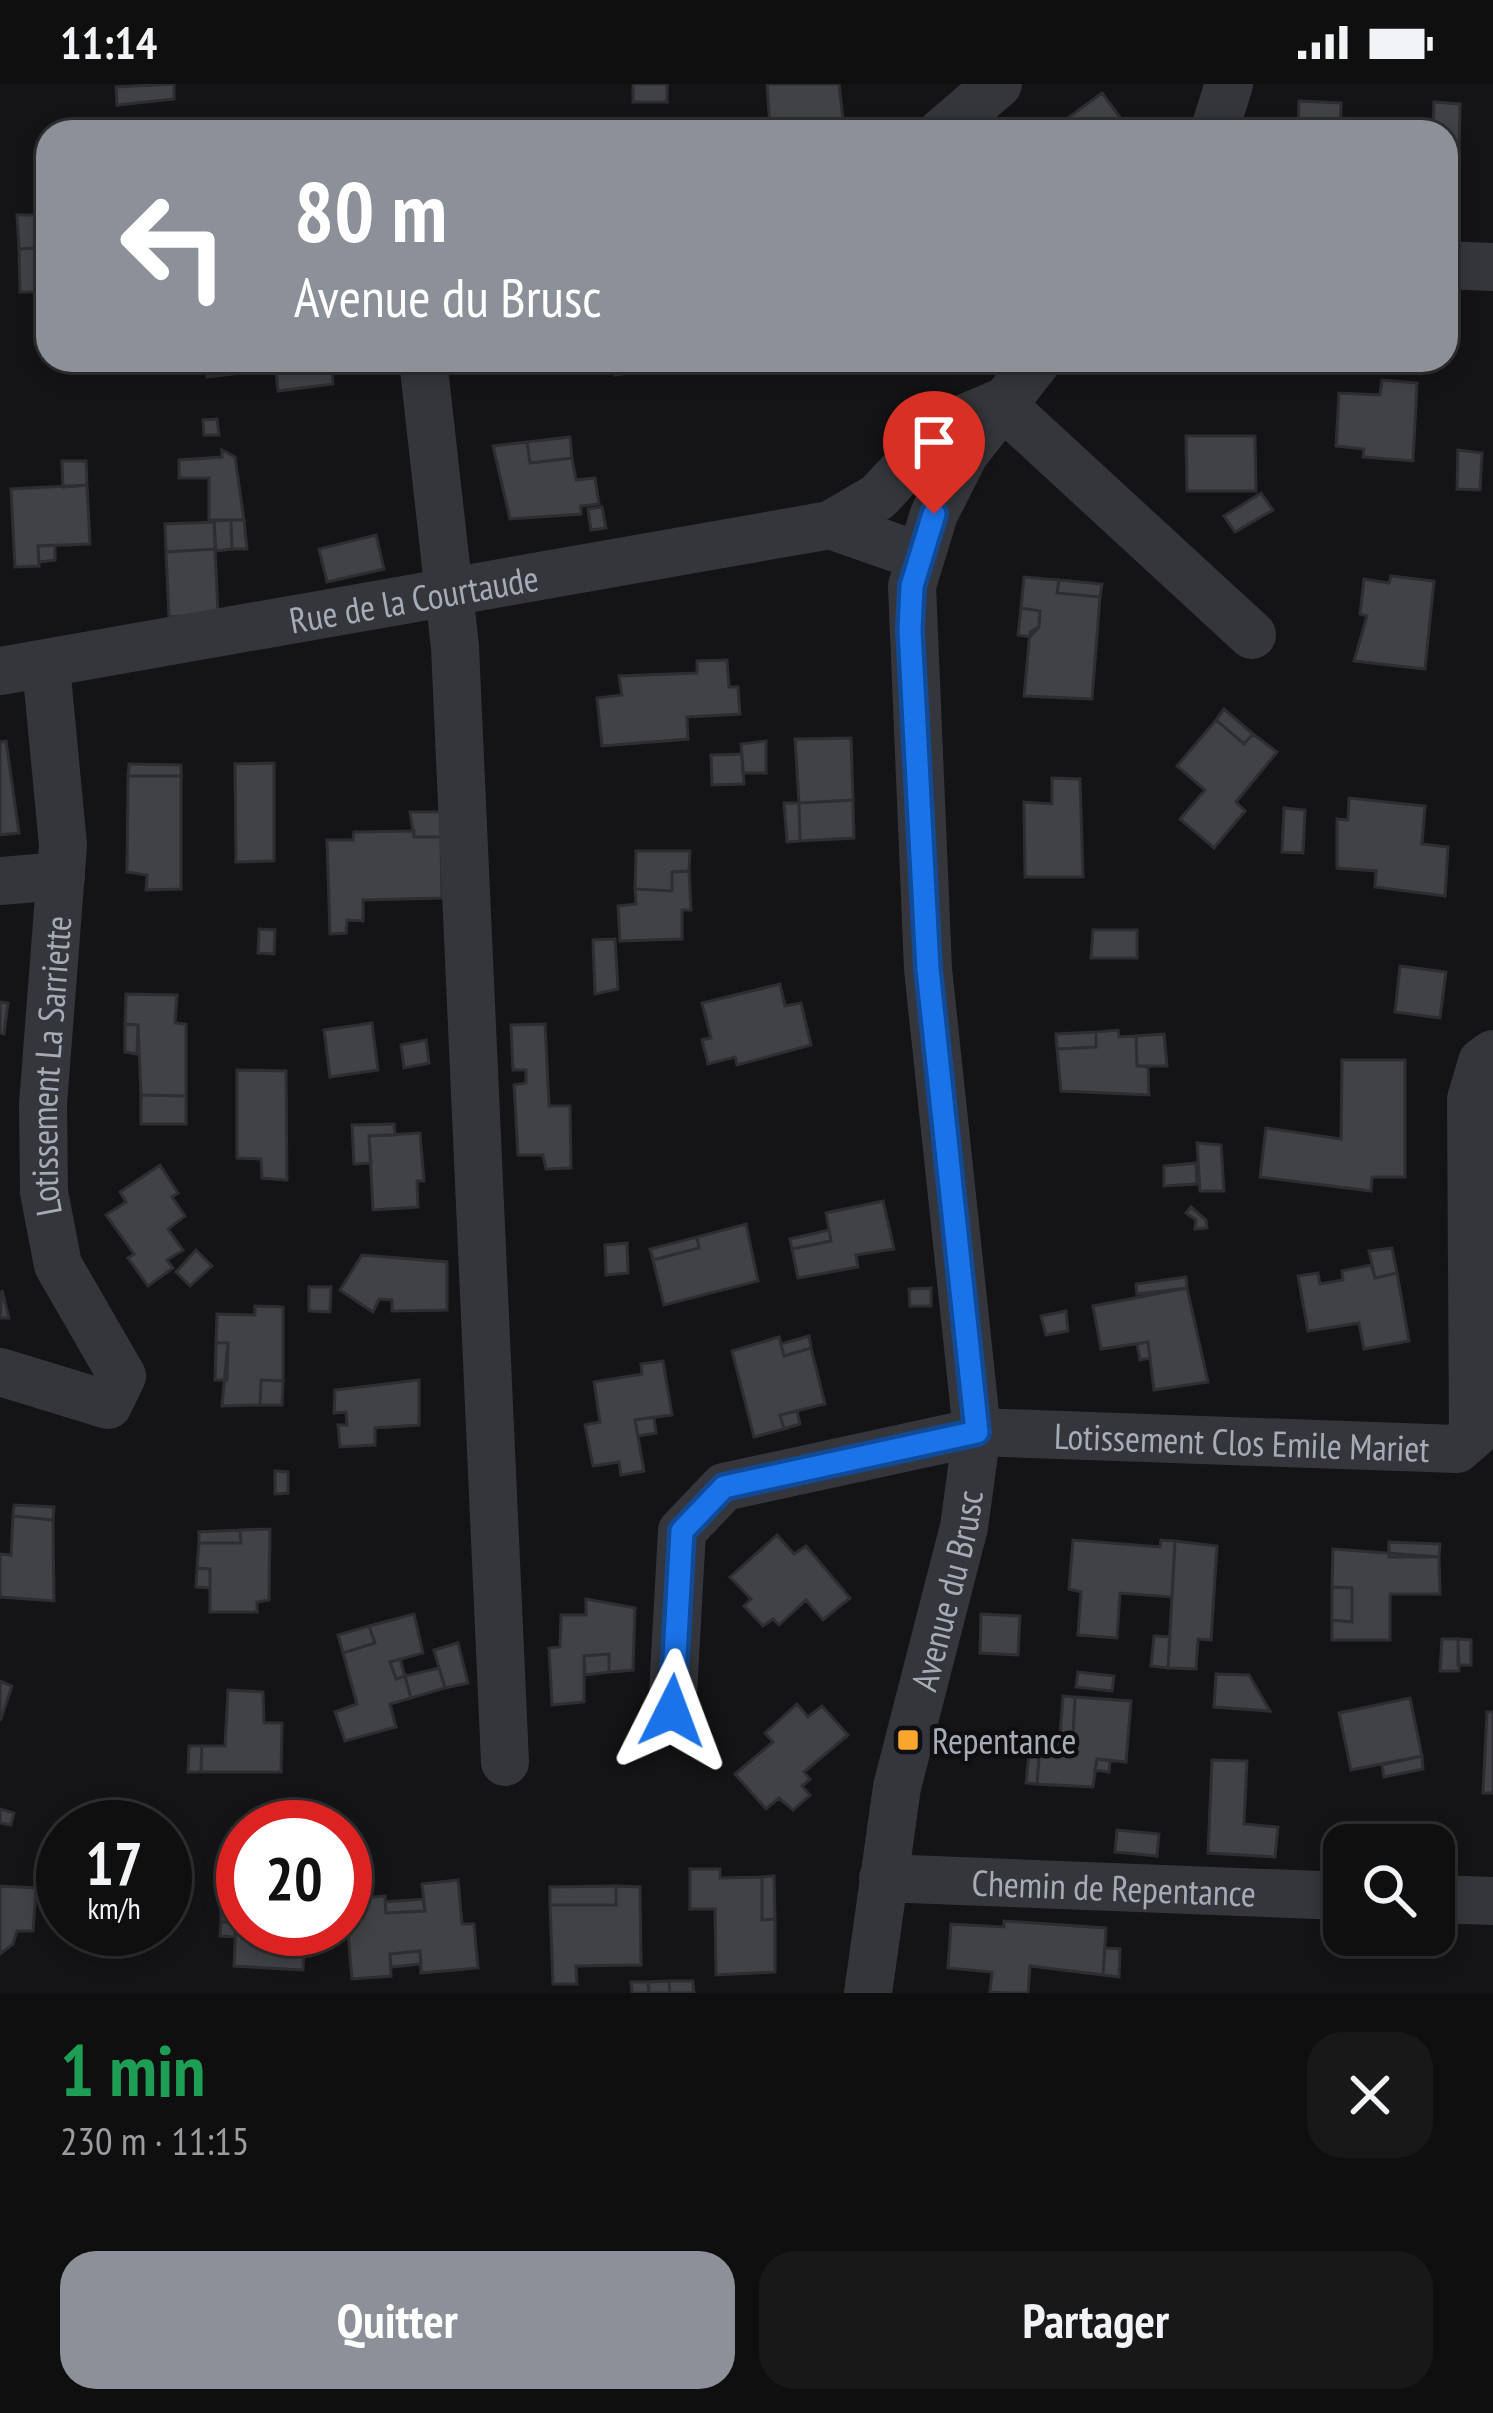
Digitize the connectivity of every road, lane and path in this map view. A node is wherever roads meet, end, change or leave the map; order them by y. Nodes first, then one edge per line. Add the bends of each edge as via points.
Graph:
1 (998, 84) edge
2 (1229, 84) edge
3 (956, 120) edge
4 (1218, 120) edge
5 (1458, 266) edge
6 (1493, 267) edge
7 (424, 372) edge
8 (1027, 372) edge
9 (1000, 403) junction
10 (878, 497) junction
11 (830, 525) junction
12 (919, 556) junction
13 (449, 594) junction
14 (1252, 635) dead end
15 (23, 669) edge
16 (61, 876) junction
17 (0, 881) edge
18 (1493, 1054) edge
19 (0, 1372) edge
20 (977, 1432) junction
21 (672, 1711) dead end
22 (506, 1762) dead end
23 (883, 1878) junction
24 (1323, 1895) edge
25 (1455, 1900) edge
26 (1493, 1901) edge
27 (868, 1993) edge

1 - 3 street
2 - 4 street
5 - 6 street
7 - 13 street
8 - 9 street, Avenue du Brusc
9 - 10 street, Rue de la Courtaude via 943,427
9 - 12 street, Avenue du Brusc via 965,453
9 - 14 street
10 - 11 street, Rue de la Courtaude
10 - 12 street via 900,503
11 - 12 street, Rue de la Courtaude
11 - 13 street, Rue de la Courtaude
12 - 20 street, Avenue du Brusc via 910,630 928,969
13 - 15 street, Rue de la Courtaude
13 - 22 street
15 - 16 street, Lotissement La Sarriette via 64,844
16 - 17 street
16 - 19 street, Lotissement La Sarriette via 44,1192 58,1265 122,1376 108,1405
18 - 20 street, Lotissement Clos Emile Mariet via 1482,1062 1471,1100 1473,1435 1457,1449
20 - 21 street, Lotissement Clos Emile Mariet via 724,1487 682,1531
20 - 23 street, Avenue du Brusc via 964,1527 897,1787
23 - 24 street, Chemin de Repentance
23 - 27 street, Avenue du Brusc
25 - 26 street

